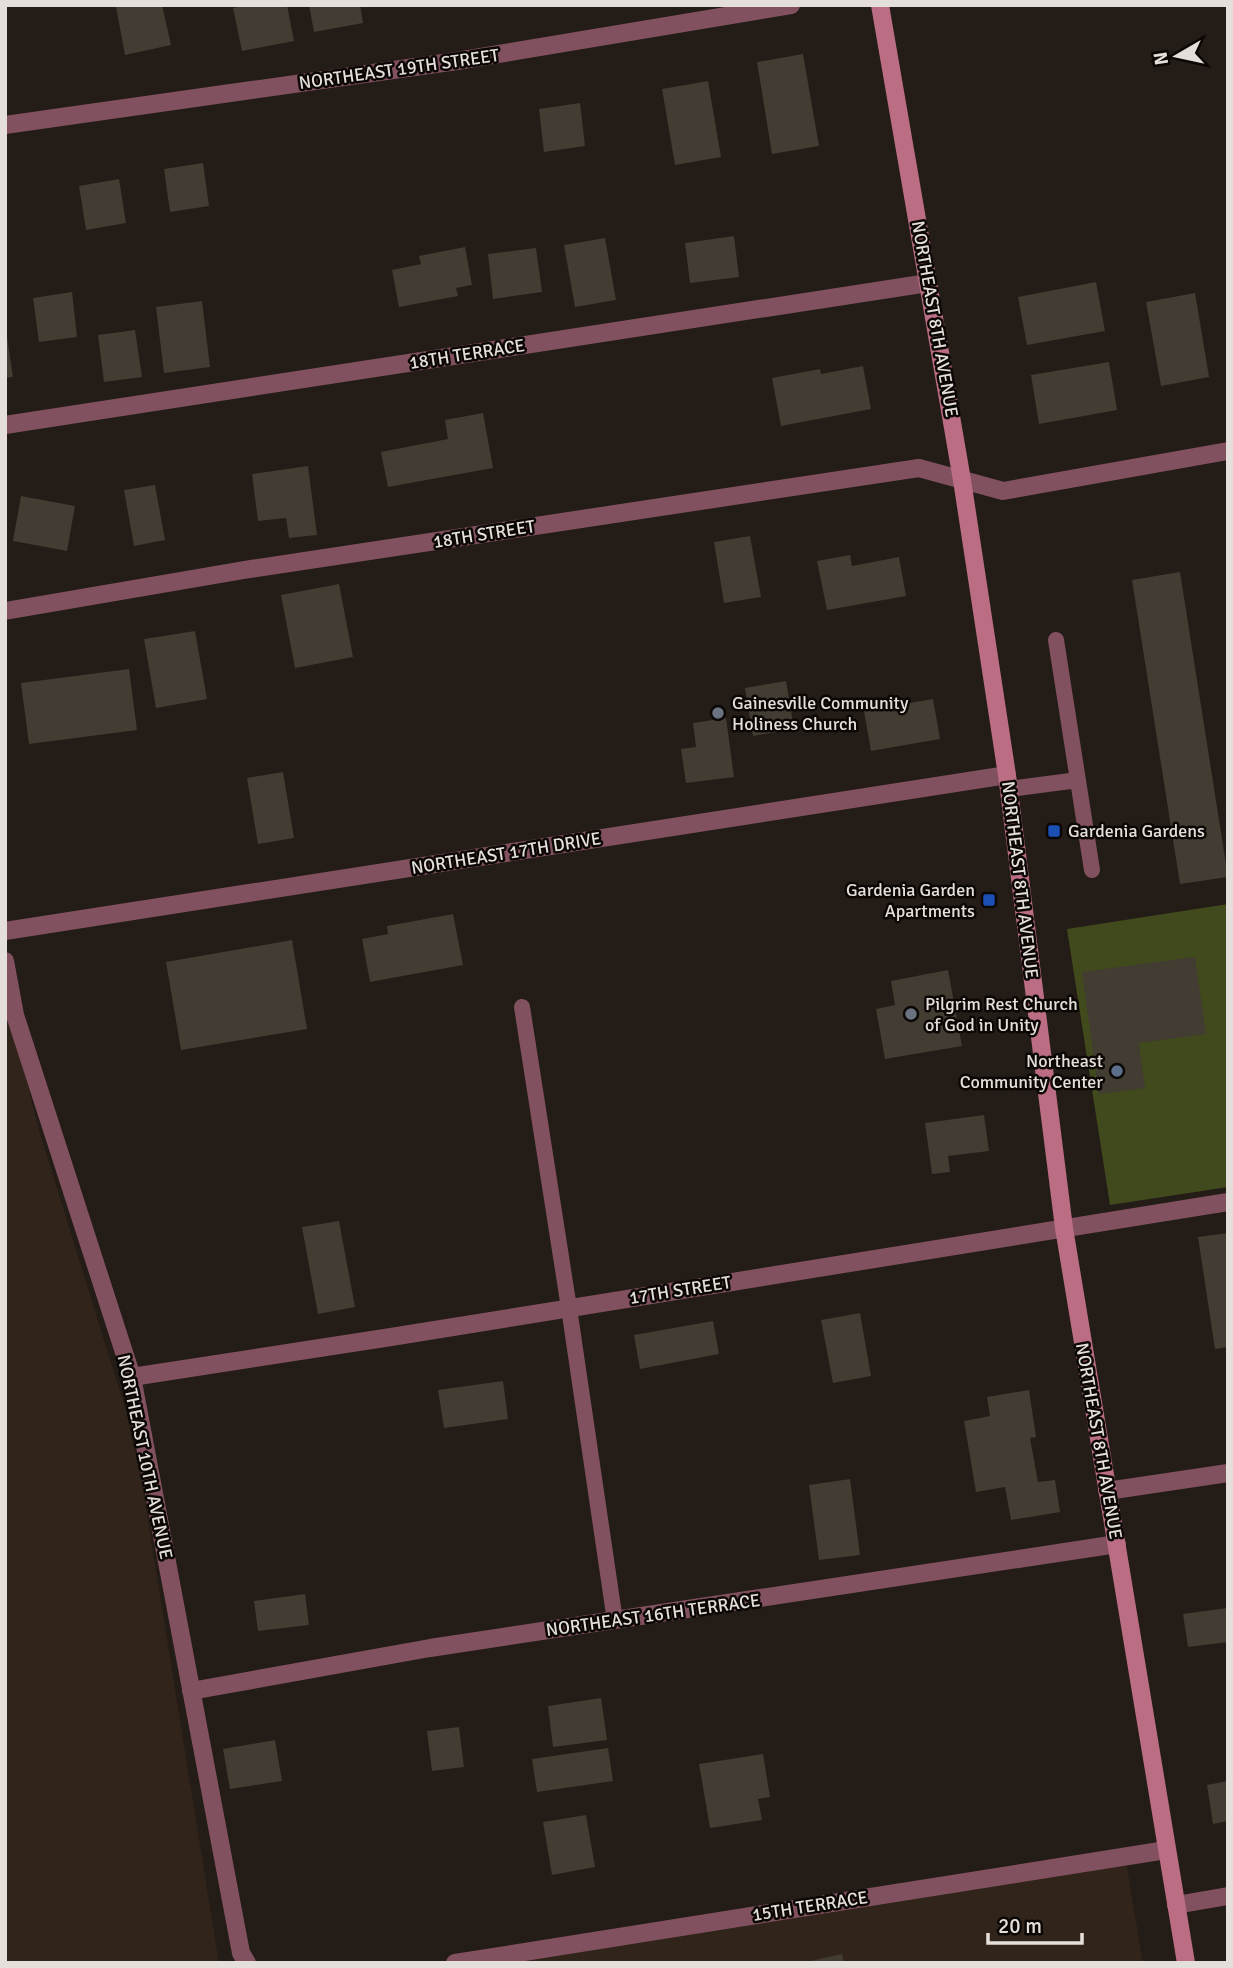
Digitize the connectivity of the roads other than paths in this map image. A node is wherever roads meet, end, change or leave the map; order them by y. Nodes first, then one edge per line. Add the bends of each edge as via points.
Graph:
1 (791, 5) edge
2 (880, 5) edge
3 (5, 125) edge
4 (928, 283) junction
5 (5, 425) edge
6 (1228, 451) edge
7 (962, 480) junction
8 (5, 611) edge
9 (1056, 640) dead end
10 (1078, 780) junction
11 (1008, 782) junction
12 (1092, 870) dead end
13 (5, 931) edge
14 (5, 961) edge
15 (522, 1007) dead end
16 (1228, 1202) edge
17 (1064, 1228) junction
18 (569, 1308) junction
19 (132, 1377) junction
20 (1228, 1473) edge
21 (1107, 1491) junction
22 (1117, 1544) junction
23 (615, 1620) junction
24 (191, 1691) junction
25 (1166, 1850) junction
26 (1228, 1896) edge
27 (1176, 1905) junction
28 (247, 1963) edge
29 (454, 1963) edge
30 (1186, 1963) edge

1 - 3 street, NORTHEAST 19TH STREET via 457,61
2 - 4 street, NORTHEAST 8TH AVENUE
4 - 5 street, 18TH TERRACE
4 - 7 street, NORTHEAST 8TH AVENUE
6 - 7 street, 18TH STREET via 1003,491
7 - 8 street, 18TH STREET via 919,468 244,570
7 - 11 street, NORTHEAST 8TH AVENUE
9 - 10 lane
10 - 11 lane
10 - 12 lane
11 - 13 street, NORTHEAST 17TH DRIVE
11 - 17 street, NORTHEAST 8TH AVENUE
14 - 19 street, NORTHEAST 10TH AVENUE via 15,1015
15 - 18 lane
16 - 17 street, 17TH STREET
17 - 18 street, 17TH STREET
17 - 21 street, NORTHEAST 8TH AVENUE
18 - 19 street, 17TH STREET
18 - 23 lane
19 - 24 street, NORTHEAST 10TH AVENUE
20 - 21 street
21 - 22 street, NORTHEAST 8TH AVENUE
22 - 23 street, NORTHEAST 16TH TERRACE
22 - 25 street, NORTHEAST 8TH AVENUE
23 - 24 street, NORTHEAST 16TH TERRACE
24 - 28 street, NORTHEAST 10TH AVENUE via 241,1953
25 - 27 street, NORTHEAST 8TH AVENUE
25 - 29 street, 15TH TERRACE
26 - 27 street
27 - 30 street, NORTHEAST 8TH AVENUE

